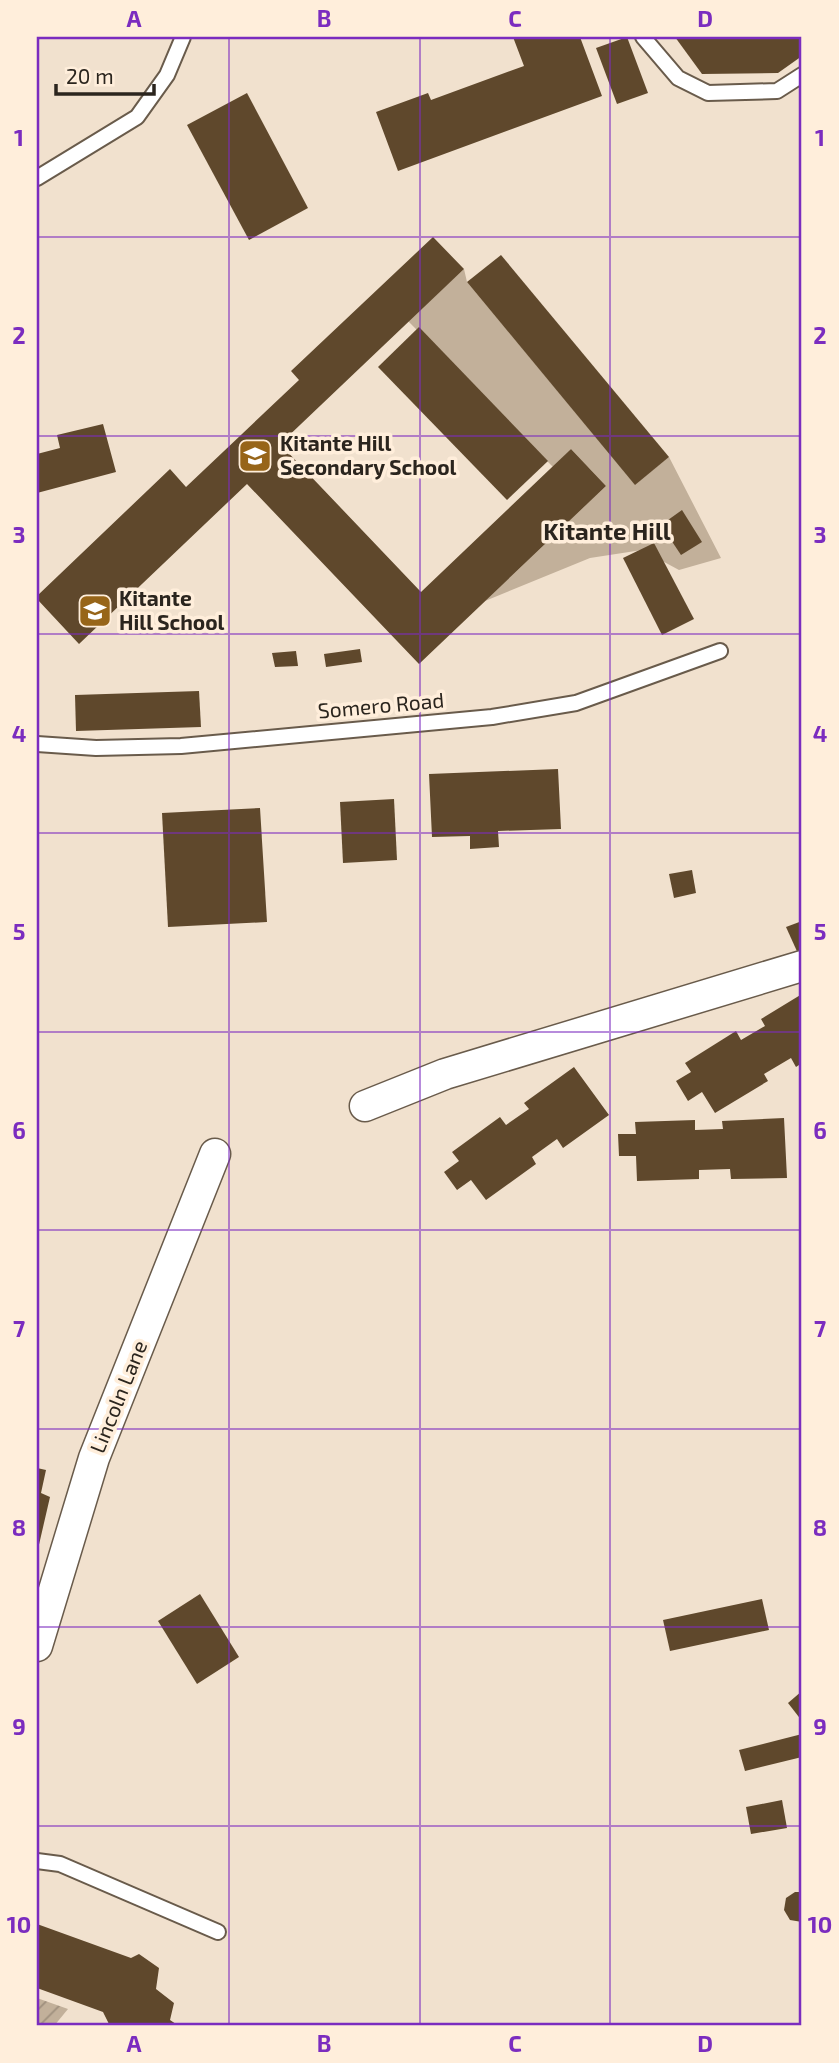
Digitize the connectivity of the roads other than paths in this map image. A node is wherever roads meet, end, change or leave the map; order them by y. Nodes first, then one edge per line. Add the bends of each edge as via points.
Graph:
1 (183, 37) edge
2 (643, 37) edge
3 (802, 75) edge
4 (37, 177) edge
5 (720, 651) dead end
6 (37, 744) edge
7 (802, 967) edge
8 (365, 1106) dead end
9 (215, 1154) dead end
10 (37, 1646) edge
11 (37, 1861) edge
12 (218, 1932) dead end

1 - 4 lane via 167,75 137,117
2 - 3 lane via 678,78 708,93 777,90
5 - 6 lane, Somero Road via 576,703 492,717 181,746
7 - 8 street via 445,1074
9 - 10 street, Lincoln Lane via 94,1458
11 - 12 lane via 60,1864

